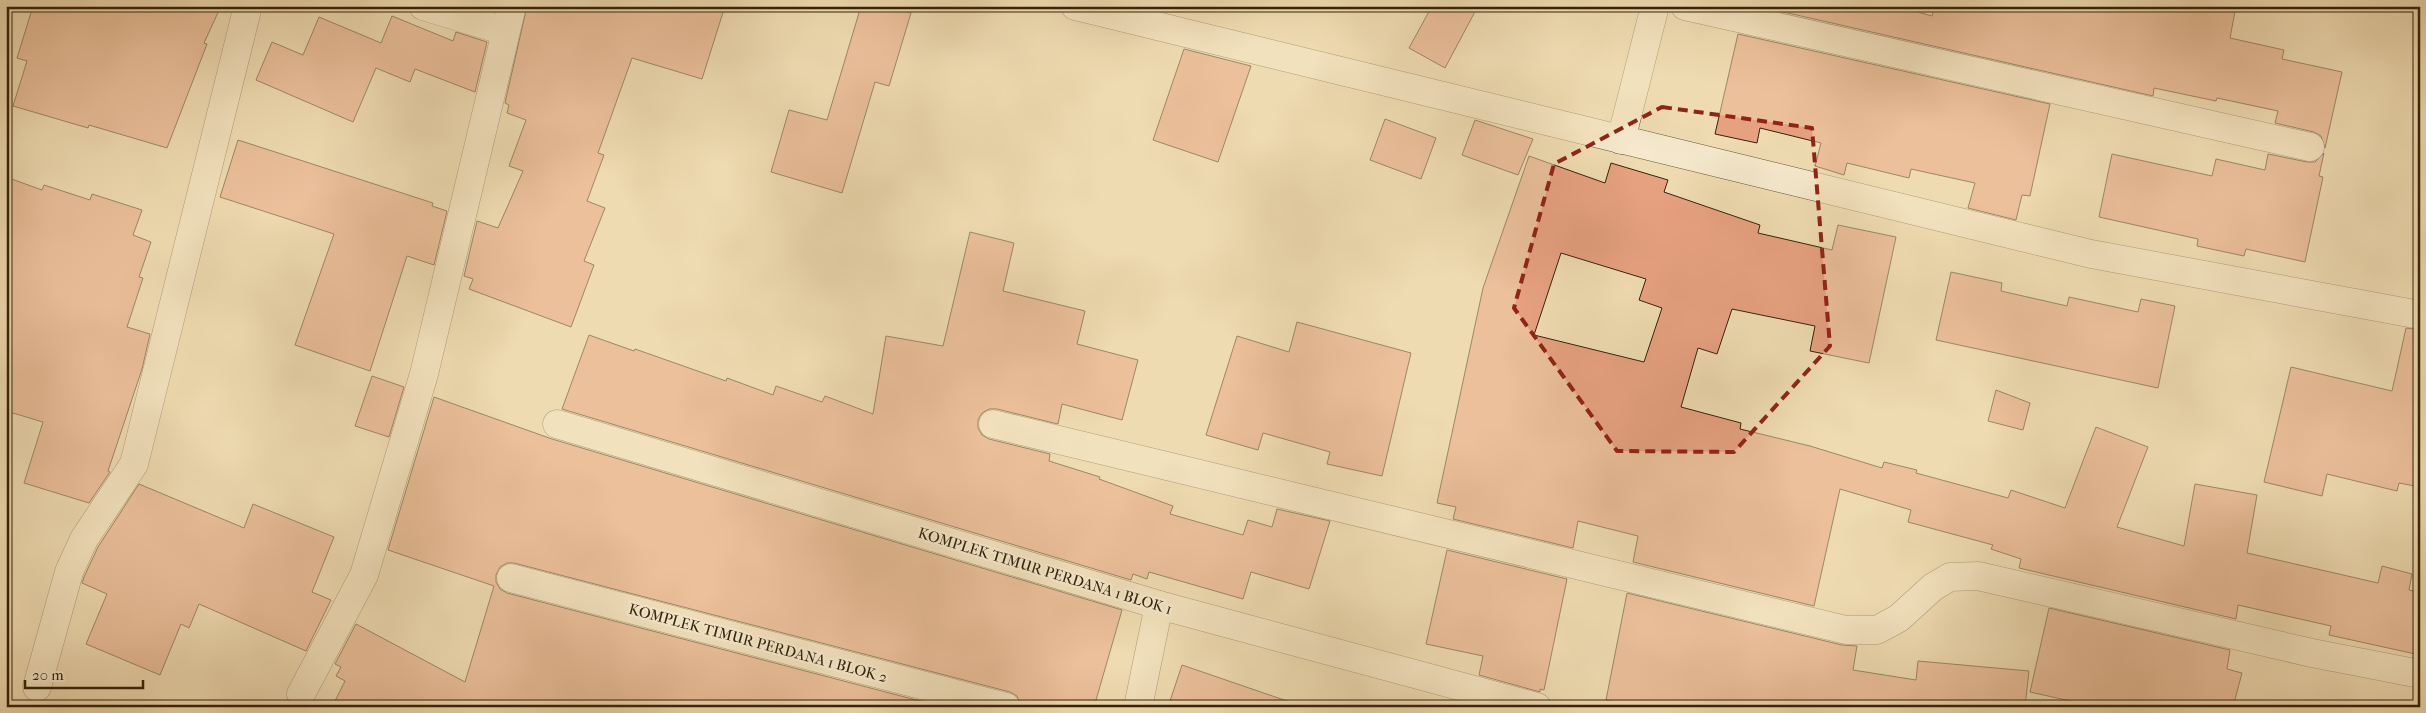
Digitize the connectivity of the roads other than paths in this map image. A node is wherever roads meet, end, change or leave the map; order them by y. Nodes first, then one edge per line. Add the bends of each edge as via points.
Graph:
1 (248, 6) edge
2 (423, 6) edge
3 (1075, 6) edge
4 (1655, 6) edge
5 (1685, 6) edge
6 (509, 19) edge
7 (1621, 140) junction
8 (2310, 147) dead end
9 (2420, 315) edge
10 (557, 424) dead end
11 (993, 424) dead end
12 (511, 578) dead end
13 (1159, 605) junction
14 (2420, 674) edge
15 (37, 687) dead end
16 (301, 694) dead end
17 (1006, 707) edge
18 (1138, 707) edge
19 (1537, 707) edge

1 - 15 street via 134,464 84,539 69,572
2 - 6 street
3 - 7 street
4 - 7 street
5 - 8 street
6 - 16 street via 424,374 364,575
7 - 9 street via 2092,254
10 - 13 street, KOMPLEK TIMUR PERDANA 1 BLOK 1
11 - 14 street via 1846,630 1877,630 1899,618 1933,587 1950,577 1978,576 2312,653
12 - 17 street, KOMPLEK TIMUR PERDANA 1 BLOK 2
13 - 18 street
13 - 19 street, KOMPLEK TIMUR PERDANA 1 BLOK 1

